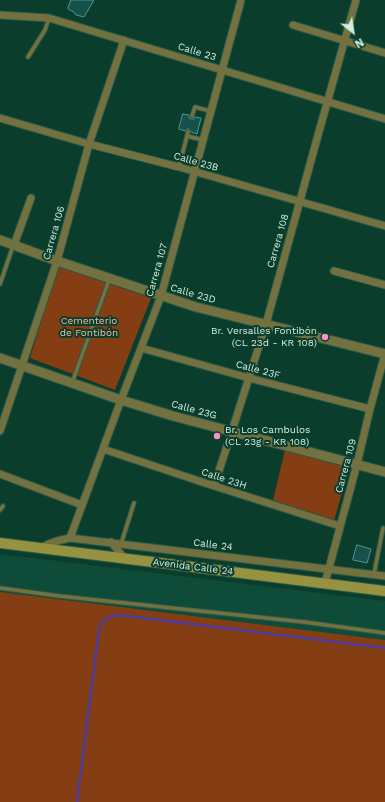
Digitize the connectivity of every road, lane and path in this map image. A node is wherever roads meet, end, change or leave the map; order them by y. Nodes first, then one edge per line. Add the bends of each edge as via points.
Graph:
1 (241, 0) edge
2 (356, 0) edge
3 (0, 15) edge
4 (49, 18) junction
5 (294, 25) dead end
6 (124, 40) junction
7 (345, 40) junction
8 (385, 53) edge
9 (28, 57) dead end
10 (222, 70) junction
11 (327, 102) junction
12 (211, 111) junction
13 (192, 116) dead end
14 (0, 118) edge
15 (385, 119) edge
16 (204, 140) junction
17 (89, 144) junction
18 (179, 167) junction
19 (195, 172) junction
20 (31, 198) dead end
21 (300, 202) junction
22 (385, 226) edge
23 (0, 240) edge
24 (14, 245) junction
25 (56, 261) junction
26 (334, 271) dead end
27 (110, 279) junction
28 (0, 284) edge
29 (385, 285) edge
30 (161, 296) junction
31 (266, 324) junction
32 (140, 348) junction
33 (385, 354) edge
34 (0, 358) edge
35 (22, 366) junction
36 (249, 378) junction
37 (72, 383) junction
38 (120, 400) junction
39 (370, 409) junction
40 (0, 431) edge
41 (232, 431) junction
42 (103, 449) junction
43 (357, 464) junction
44 (385, 472) edge
45 (0, 474) edge
46 (214, 486) junction
47 (134, 503) dead end
48 (82, 504) junction
49 (3, 506) dead end
50 (0, 510) edge
51 (340, 526) junction
52 (383, 528) dead end
53 (70, 538) junction
54 (111, 542) junction
55 (0, 543) edge
56 (121, 544) junction
57 (41, 548) junction
58 (125, 559) junction
59 (328, 569) junction
60 (374, 574) junction
61 (385, 576) edge
62 (325, 583) junction
63 (0, 588) edge
64 (385, 591) edge
65 (385, 632) edge

1 - 10 street, Carrera 107
2 - 7 street, Carrera 108
3 - 4 street, Calle 23
4 - 6 street, Calle 23
4 - 9 lane via 45,30
5 - 7 street
6 - 10 street, Calle 23
6 - 17 street, Carrera 106
7 - 8 street
7 - 11 street, Carrera 108
10 - 11 street, Calle 23
10 - 12 street, Carrera 107
11 - 15 street, Calle 23
11 - 21 street, Carrera 108
12 - 13 lane via 195,107
12 - 16 street, Carrera 107
14 - 17 street, Calle 23B
16 - 18 lane via 187,134
16 - 19 street, Carrera 107
17 - 18 street, Calle 23B
17 - 25 street, Carrera 106
18 - 19 street, Calle 23B
19 - 21 street, Calle 23B
19 - 30 street, Carrera 107
20 - 24 street
21 - 22 street, Calle 23B
21 - 31 street, Carrera 108
23 - 24 street, Calle 23D
24 - 25 street, Calle 23D
24 - 28 lane
25 - 27 street, Calle 23D
25 - 35 street, Carrera 106
26 - 29 street
27 - 30 street, Calle 23D
27 - 37 lane
30 - 31 street, Calle 23D
30 - 32 street, Carrera 107
31 - 33 street, Calle 23D
31 - 36 street, Carrera 108
32 - 36 street, Calle 23F
32 - 38 street, Carrera 107
33 - 39 street, Carrera 109
34 - 35 street, Calle 23G
35 - 37 street, Calle 23G
35 - 40 street, Carrera 106
36 - 39 street, Calle 23F
36 - 41 street, Carrera 108
37 - 38 street, Calle 23G
38 - 41 street, Calle 23G
38 - 42 street, Carrera 107
39 - 43 street, Carrera 109
41 - 43 street, Calle 23G
41 - 46 street, Carrera 108
42 - 46 street, Calle 23H
42 - 48 street, Carrera 107
43 - 44 street, Calle 23G
43 - 51 street, Carrera 109
45 - 48 street
46 - 51 street, Calle 23H
47 - 56 lane
48 - 53 street, Carrera 107
49 - 50 lane
51 - 59 street, Carrera 109
52 - 60 lane
53 - 54 street, Calle 24
53 - 57 street, Calle 24 via 58,540
54 - 56 street, Calle 24
54 - 58 street
55 - 57 main road, Avenida Calle 24
56 - 59 street, Calle 24
57 - 58 main road, Avenida Calle 24
58 - 62 main road, Avenida Calle 24
59 - 60 street, Calle 24
59 - 62 street, Carrera 109
60 - 61 street, Calle 24
62 - 64 main road, Avenida Calle 24
63 - 65 lane

